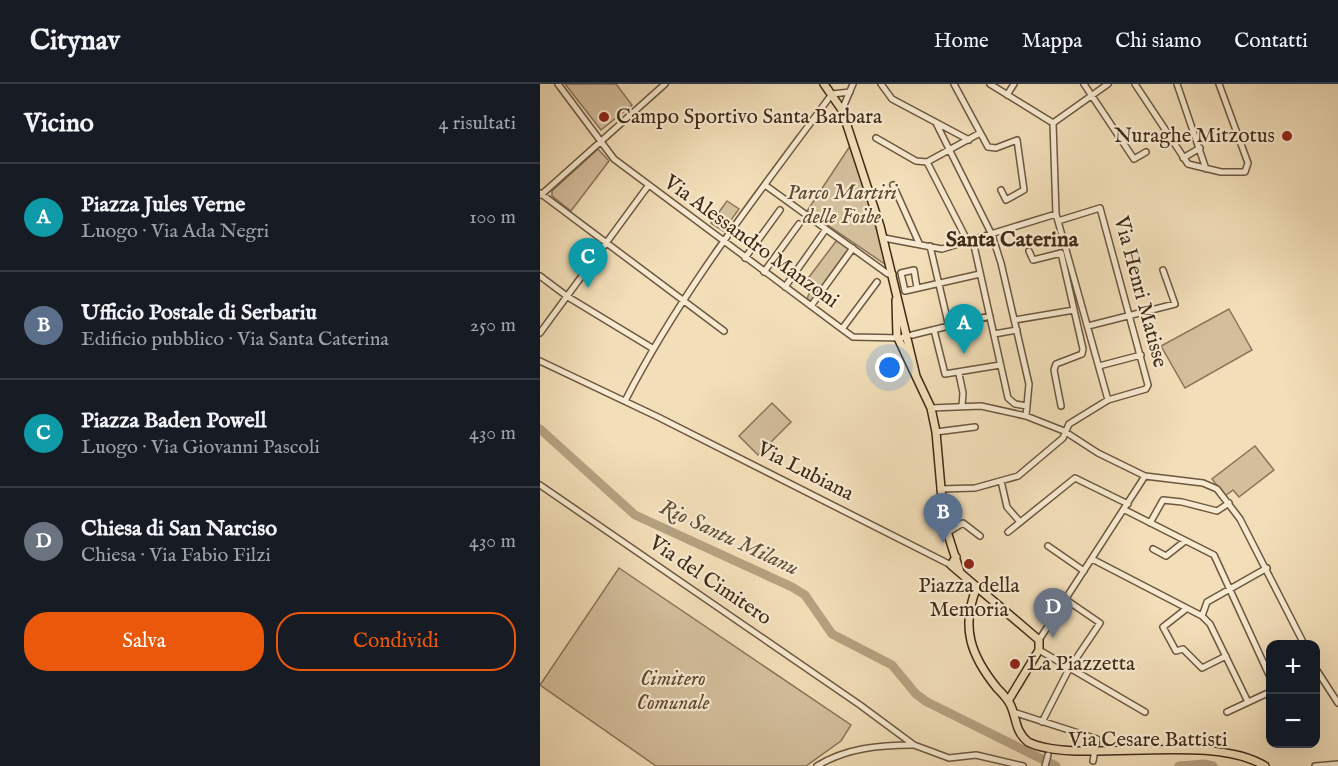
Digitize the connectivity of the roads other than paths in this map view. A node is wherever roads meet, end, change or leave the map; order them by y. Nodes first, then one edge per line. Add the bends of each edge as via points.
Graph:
1 (558, 84) edge
2 (664, 84) edge
3 (824, 84) edge
4 (853, 84) edge
5 (881, 84) edge
6 (954, 84) edge
7 (990, 84) edge
8 (1014, 84) edge
9 (1084, 84) edge
10 (1108, 84) edge
11 (1135, 84) edge
12 (1177, 84) edge
13 (1219, 84) edge
14 (850, 92) junction
15 (832, 94) junction
16 (1007, 95) junction
17 (1091, 95) junction
18 (838, 102) junction
19 (842, 110) junction
20 (1053, 123) junction
21 (937, 125) junction
22 (980, 134) junction
23 (876, 138) dead end
24 (969, 140) junction
25 (599, 141) junction
26 (1200, 148) junction
27 (949, 151) junction
28 (1146, 152) dead end
29 (1183, 158) junction
30 (927, 162) junction
31 (1206, 169) junction
32 (765, 185) junction
33 (893, 185) dead end
34 (648, 186) junction
35 (1001, 190) dead end
36 (541, 195) edge
37 (780, 210) dead end
38 (1056, 214) junction
39 (1058, 221) junction
40 (799, 224) dead end
41 (826, 229) junction
42 (992, 235) junction
43 (884, 238) junction
44 (725, 242) junction
45 (970, 242) junction
46 (919, 243) junction
47 (607, 244) junction
48 (930, 246) junction
49 (853, 248) junction
50 (1029, 251) dead end
51 (745, 258) junction
52 (1163, 270) dead end
53 (764, 272) junction
54 (892, 273) junction
55 (980, 274) junction
56 (540, 276) edge
57 (877, 282) dead end
58 (939, 282) junction
59 (896, 285) junction
60 (785, 287) junction
61 (917, 288) dead end
62 (568, 297) junction
63 (682, 300) junction
64 (811, 306) junction
65 (1074, 310) junction
66 (1130, 314) junction
67 (990, 316) junction
68 (1015, 320) junction
69 (1088, 326) junction
70 (949, 327) junction
71 (842, 329) junction
72 (934, 330) junction
73 (1017, 330) junction
74 (724, 331) dead end
75 (540, 333) edge
76 (910, 334) junction
77 (994, 334) junction
78 (897, 336) junction
79 (652, 348) junction
80 (1141, 355) junction
81 (540, 361) edge
82 (1000, 365) junction
83 (1099, 366) junction
84 (959, 374) junction
85 (916, 376) junction
86 (1108, 400) junction
87 (625, 401) junction
88 (962, 406) junction
89 (1027, 406) junction
90 (1062, 406) dead end
91 (931, 408) junction
92 (1026, 416) junction
93 (975, 427) dead end
94 (1064, 431) junction
95 (936, 432) junction
96 (1145, 476) junction
97 (1001, 481) junction
98 (540, 485) edge
99 (940, 489) junction
100 (1229, 503) junction
101 (1127, 507) junction
102 (1020, 522) junction
103 (1150, 523) junction
104 (948, 532) junction
105 (1008, 532) dead end
106 (980, 536) dead end
107 (1185, 541) junction
108 (1048, 546) dead end
109 (1153, 549) dead end
110 (956, 557) junction
111 (1092, 559) junction
112 (951, 565) junction
113 (1267, 568) junction
114 (1084, 571) junction
115 (960, 572) junction
116 (977, 587) junction
117 (1231, 588) junction
118 (1065, 599) junction
119 (1186, 609) junction
120 (1202, 616) junction
121 (1039, 640) junction
122 (1302, 640) edge
123 (1039, 650) junction
124 (1226, 656) junction
125 (1266, 668) edge
126 (1069, 669) junction
127 (1320, 678) edge
128 (1266, 694) edge
129 (1008, 701) junction
130 (1248, 702) junction
131 (1338, 703) edge
132 (1013, 712) junction
133 (1145, 712) dead end
134 (1227, 712) dead end
135 (1042, 722) junction
136 (914, 745) junction
137 (1048, 757) junction
138 (1103, 760) dead end
139 (1123, 760) dead end
140 (1093, 761) junction
141 (1338, 764) edge
142 (817, 766) edge
143 (1023, 766) edge
144 (1045, 766) edge
145 (1265, 766) edge
146 (1315, 766) edge

1 - 25 street, Via Alessandro Manzoni
2 - 25 street
3 - 15 main road
4 - 14 street
5 - 21 street via 892,99
6 - 22 street
7 - 16 street
8 - 16 street
9 - 17 street
10 - 17 street
11 - 29 street
12 - 26 street
13 - 31 street via 1248,168 1245,172
14 - 15 street
14 - 18 street
14 - 19 street
15 - 18 main road
15 - 32 street
16 - 20 street
17 - 20 street
17 - 28 street via 1134,159
18 - 19 main road
19 - 43 main road
20 - 38 street
21 - 24 street
21 - 27 street
22 - 24 street
22 - 35 street via 992,149 1017,140 1024,190 1006,200
23 - 30 street via 916,161
24 - 27 street
25 - 34 street, Via Alessandro Manzoni via 614,159
25 - 36 street
26 - 29 street
26 - 31 street
27 - 30 street
27 - 42 street
29 - 31 street via 1188,164
30 - 45 street
32 - 41 street
32 - 44 street
33 - 46 street
34 - 44 street, Via Alessandro Manzoni
34 - 47 street
36 - 47 street
37 - 51 street
38 - 39 street
38 - 42 street
39 - 66 street, Via Henri Matisse via 1100,208
39 - 69 street
40 - 53 street
41 - 49 street
41 - 60 street
42 - 45 street
42 - 68 street
43 - 46 street
43 - 54 main road
44 - 51 street, Via Alessandro Manzoni
44 - 63 street
45 - 48 street via 942,249
45 - 55 street
46 - 48 street
47 - 62 street
47 - 63 street
48 - 58 street
49 - 54 street via 888,274
49 - 64 street
50 - 65 street via 1032,260 1061,253
51 - 53 street, Via Alessandro Manzoni
52 - 66 street via 1175,304
53 - 60 street, Via Alessandro Manzoni
54 - 59 main road
55 - 58 street
55 - 67 street
56 - 62 street
57 - 71 street
58 - 61 street
58 - 70 street
59 - 76 main road
59 - 78 main road
60 - 64 street, Via Alessandro Manzoni
62 - 75 street
62 - 79 street
63 - 74 street
63 - 79 street
64 - 71 street, Via Alessandro Manzoni
65 - 68 street
65 - 90 street via 1083,348 1082,354 1056,364
66 - 69 street
66 - 80 street, Via Henri Matisse
67 - 70 street, Via Alessandro Manzoni
67 - 77 street
68 - 73 street
69 - 83 street
70 - 72 street, Via Alessandro Manzoni
71 - 78 street, Via Alessandro Manzoni via 854,337
72 - 76 street, Via Alessandro Manzoni
72 - 84 street via 942,371
73 - 77 street
73 - 89 street via 1029,384
76 - 78 street, Via Alessandro Manzoni
76 - 85 main road
77 - 82 street
78 - 85 main road
79 - 87 street
80 - 83 street
80 - 86 street, Via Henri Matisse via 1148,380 1146,389
81 - 87 street, Via Lubiana
82 - 84 street
82 - 89 street via 1008,398
83 - 86 street
84 - 88 street
85 - 91 main road
86 - 94 street
87 - 112 street, Via Lubiana
88 - 91 street
88 - 92 street
89 - 92 street
91 - 95 main road
92 - 94 street
93 - 95 street
94 - 96 street
94 - 97 street via 1063,438 1018,476
95 - 99 main road
96 - 100 street via 1203,483 1217,489
96 - 101 street
97 - 99 street via 975,488
97 - 102 street via 1007,507
98 - 136 street, Via del Cimitero
99 - 104 main road
100 - 103 street via 1217,511 1163,501
100 - 113 street
101 - 102 street via 1076,478
101 - 103 street
101 - 111 street
102 - 105 street
103 - 107 street
104 - 106 street via 963,524
104 - 110 main road
107 - 109 street via 1166,556
107 - 117 street via 1214,555
108 - 114 street
110 - 112 main road
110 - 115 main road
111 - 114 street
111 - 119 street
112 - 115 main road, Via Lubiana
113 - 117 street
113 - 122 street
114 - 118 street
115 - 116 main road, Via Lubiana
116 - 121 main road, Via Lubiana
116 - 129 main road, Via Cesare Battisti via 970,606 972,648 979,666
117 - 120 street via 1208,602
117 - 125 street
118 - 121 street
118 - 126 street via 1100,623
119 - 120 street
119 - 124 street via 1163,627 1176,651 1183,649 1202,668
120 - 124 street
121 - 123 main road
123 - 126 street
123 - 129 main road
124 - 130 street
126 - 133 street
126 - 135 street
127 - 131 street
128 - 130 street
129 - 132 main road, Via Cesare Battisti
130 - 134 street
132 - 135 street
132 - 137 main road, Via Cesare Battisti via 1019,733
135 - 140 street via 1097,739
136 - 142 street via 873,745
136 - 143 street via 949,758 976,755
137 - 140 main road, Via Cesare Battisti
137 - 144 street
138 - 140 main road, Via Cesare Battisti
139 - 145 main road, Via Cesare Battisti via 1232,755
141 - 146 street

